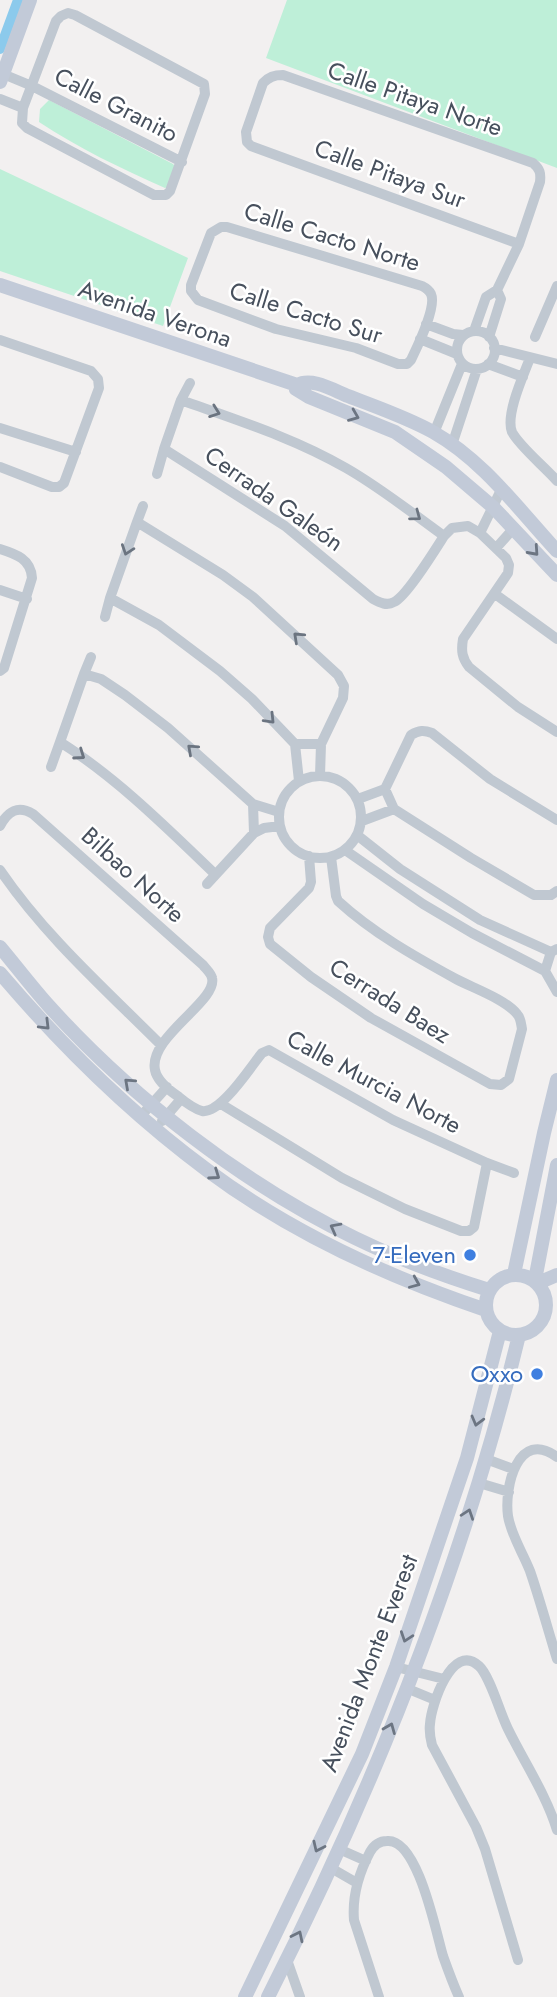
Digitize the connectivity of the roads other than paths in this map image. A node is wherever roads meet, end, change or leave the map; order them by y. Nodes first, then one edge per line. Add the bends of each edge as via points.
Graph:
1 (30, 0) edge
2 (2, 78) edge
3 (32, 86) junction
4 (0, 99) edge
5 (23, 108) junction
6 (247, 142) joint
7 (182, 162) junction
8 (519, 244) junction
9 (0, 285) edge
10 (557, 286) edge
11 (497, 290) junction
12 (194, 297) joint
13 (426, 324) junction
14 (469, 333) junction
15 (489, 337) junction
16 (535, 337) dead end
17 (420, 339) junction
18 (0, 340) edge
19 (494, 348) junction
20 (530, 358) junction
21 (460, 359) junction
22 (557, 364) edge
23 (488, 365) junction
24 (477, 369) junction
25 (523, 377) junction
26 (190, 383) dead end
27 (297, 385) junction
28 (181, 400) junction
29 (0, 428) edge
30 (434, 433) junction
31 (452, 445) junction
32 (164, 449) junction
33 (76, 452) junction
34 (0, 467) edge
35 (157, 474) dead end
36 (557, 481) edge
37 (502, 488) junction
38 (143, 506) dead end
39 (493, 507) junction
40 (137, 522) junction
41 (513, 528) junction
42 (480, 533) junction
43 (444, 537) junction
44 (497, 547) junction
45 (0, 549) edge
46 (557, 551) edge
47 (557, 575) edge
48 (0, 590) edge
49 (495, 594) junction
50 (110, 598) junction
51 (27, 599) junction
52 (105, 617) dead end
53 (557, 639) edge
54 (90, 657) dead end
55 (0, 671) edge
56 (85, 674) junction
57 (557, 732) edge
58 (60, 742) junction
59 (295, 744) junction
60 (321, 744) junction
61 (51, 767) dead end
62 (320, 776) junction
63 (299, 781) junction
64 (385, 789) junction
65 (358, 799) junction
66 (253, 804) junction
67 (394, 809) junction
68 (279, 812) junction
69 (557, 820) edge
70 (362, 821) junction
71 (0, 826) edge
72 (280, 826) junction
73 (254, 833) junction
74 (357, 835) junction
75 (345, 850) junction
76 (309, 856) junction
77 (331, 857) junction
78 (0, 870) edge
79 (215, 874) junction
80 (207, 884) dead end
81 (557, 891) edge
82 (0, 947) edge
83 (554, 951) edge
84 (545, 971) junction
85 (0, 974) edge
86 (557, 992) edge
87 (161, 1045) junction
88 (557, 1080) edge
89 (166, 1087) junction
90 (181, 1099) junction
91 (152, 1104) junction
92 (221, 1104) junction
93 (166, 1116) junction
94 (140, 1117) junction
95 (155, 1129) junction
96 (487, 1163) junction
97 (557, 1168) edge
98 (514, 1173) dead end
99 (514, 1274) junction
100 (557, 1275) edge
101 (537, 1282) junction
102 (489, 1290) junction
103 (552, 1297) edge
104 (486, 1310) junction
105 (500, 1331) junction
106 (519, 1335) junction
107 (557, 1457) edge
108 (486, 1460) junction
109 (512, 1474) junction
110 (479, 1483) junction
111 (509, 1492) junction
112 (435, 1552) junction
113 (453, 1559) junction
114 (557, 1659) edge
115 (396, 1667) junction
116 (412, 1671) junction
117 (406, 1688) junction
118 (440, 1690) junction
119 (362, 1754) junction
120 (376, 1762) junction
121 (557, 1830) edge
122 (340, 1849) junction
123 (364, 1867) junction
124 (331, 1868) junction
125 (357, 1884) junction
126 (287, 1960) junction
127 (518, 1960) dead end
128 (245, 1997) edge
129 (268, 1997) edge
130 (300, 1997) edge
131 (379, 1997) edge
132 (458, 1997) edge

1 - 2 street
2 - 3 street, Calle Granito
3 - 5 street
3 - 7 street, Calle Granito
3 - 7 street via 56,21 68,13 75,15 204,84 205,94
4 - 5 street
5 - 7 street via 22,123 27,128 154,195 170,191
6 - 8 street, Calle Pitaya Sur
6 - 8 street, Calle Pitaya Norte via 246,132 263,83 282,75 520,158 533,163 541,175
8 - 11 street
9 - 27 street, Avenida Verona
10 - 16 street
11 - 14 street via 486,297
11 - 15 street via 501,299
12 - 13 street, Calle Cacto Norte via 191,285 211,233 227,227 422,286 432,296
12 - 17 street, Calle Cacto Sur via 276,329 356,348 398,364 411,360
13 - 14 street via 453,334
13 - 17 street
14 - 15 street via 479,331
14 - 21 street via 458,344
15 - 19 street
17 - 21 street
18 - 33 street via 92,371 98,379 99,388
19 - 20 street
19 - 23 street
20 - 22 street
20 - 25 street
21 - 24 street
21 - 30 street
23 - 24 street
23 - 25 street
24 - 31 street
25 - 36 street via 510,424 520,442
26 - 28 street
27 - 30 street, Avenida Verona via 308,382 324,387
27 -> 39 street, Avenida Verona via 300,393 395,432
28 - 32 street
28 -> 43 street, Cerrada Galeón via 315,452 384,492
29 - 33 street
30 - 31 street, Avenida Verona
31 - 37 street, Avenida Verona
32 - 35 street
32 - 43 street, Cerrada Galeón via 285,526 381,603 401,599
33 - 34 street via 59,487
37 - 39 street
37 - 46 street, Avenida Verona
38 - 40 street
39 - 41 street, Avenida Verona
39 - 42 street
40 -> 50 street
60 -> 40 street via 342,698 344,686 338,675 253,597
41 - 44 street
41 -> 47 street, Avenida Verona
42 - 43 street via 459,526
42 - 44 street
44 - 49 street via 509,565
45 - 51 street via 32,568
48 - 51 street
49 - 53 street
49 - 57 street via 463,639 463,659 518,707
50 - 52 street
50 -> 59 street via 159,625 220,671
51 - 55 street
54 - 56 street
56 - 58 street
66 -> 56 street via 168,728 101,679
58 - 61 street
58 -> 79 street via 85,758
59 - 60 street
59 - 63 street
60 - 62 street
62 - 63 street
62 - 65 street via 342,782
63 - 68 street via 289,789
64 - 65 street
64 - 67 street
64 - 69 street via 411,735 425,730 490,779
65 - 70 street
66 - 68 street
66 - 73 street
67 - 70 street
67 - 81 street via 534,895
68 - 72 street
70 - 74 street
71 - 87 street, Bilbao Norte via 14,810 33,814 211,975 209,991
72 - 73 street
72 - 76 street via 290,845
73 - 79 street
74 - 75 street
74 - 83 street via 400,869 480,920
75 - 77 street
75 - 84 street via 423,904
76 - 77 street
76 - 77 street, Cerrada Baez via 309,888 270,928 270,944 371,1018 473,1076 495,1086 509,1079 521,1035 516,1013 412,955 344,906 336,896
78 - 87 street via 57,941
79 - 80 street
91 -> 82 street via 48,1005
83 - 84 street
84 - 86 street
85 -> 94 street
87 - 89 street via 155,1071
88 - 99 street
89 - 90 street
89 - 91 street
90 - 92 street via 203,1111
90 - 93 street
91 - 93 street
91 - 94 street
92 - 96 street, Calle Murcia Norte via 269,1050 393,1120
92 - 96 street via 342,1178 461,1231 474,1227
93 - 95 street
102 -> 93 street via 409,1261 326,1223 220,1158
94 - 95 street
95 -> 104 street via 208,1171 313,1236
96 - 98 street, Calle Murcia Norte
97 - 101 street
99 - 101 street
99 - 102 street via 504,1276
100 - 101 street
101 - 103 street
102 - 104 street
103 - 106 street via 541,1324
104 - 105 street
105 - 106 street
105 -> 112 street, Avenida Monte Everest via 467,1458
106 - 108 street, Avenida Monte Everest
107 - 109 street via 548,1451 528,1451
108 - 109 street
108 - 110 street, Avenida Monte Everest
109 - 111 street
110 - 111 street
113 -> 110 street, Avenida Monte Everest
111 - 114 street via 511,1527
112 - 113 street
112 -> 115 street, Avenida Monte Everest
113 - 116 street, Avenida Monte Everest
115 - 116 street
115 - 119 street, Avenida Monte Everest
116 - 117 street, Avenida Monte Everest
116 - 118 street
117 - 118 street
120 -> 117 street, Avenida Monte Everest
118 - 121 street via 460,1662 481,1668
118 - 127 street via 429,1735 476,1826
119 - 120 street
119 -> 128 street, Avenida Monte Everest
120 - 122 street, Avenida Monte Everest
122 - 123 street
122 - 124 street, Avenida Monte Everest
123 - 125 street
123 - 132 street via 377,1843 394,1841 407,1852 424,1889
124 - 125 street
126 -> 124 street, Avenida Monte Everest
125 - 131 street via 354,1920
126 - 129 street, Avenida Monte Everest
126 - 130 street

